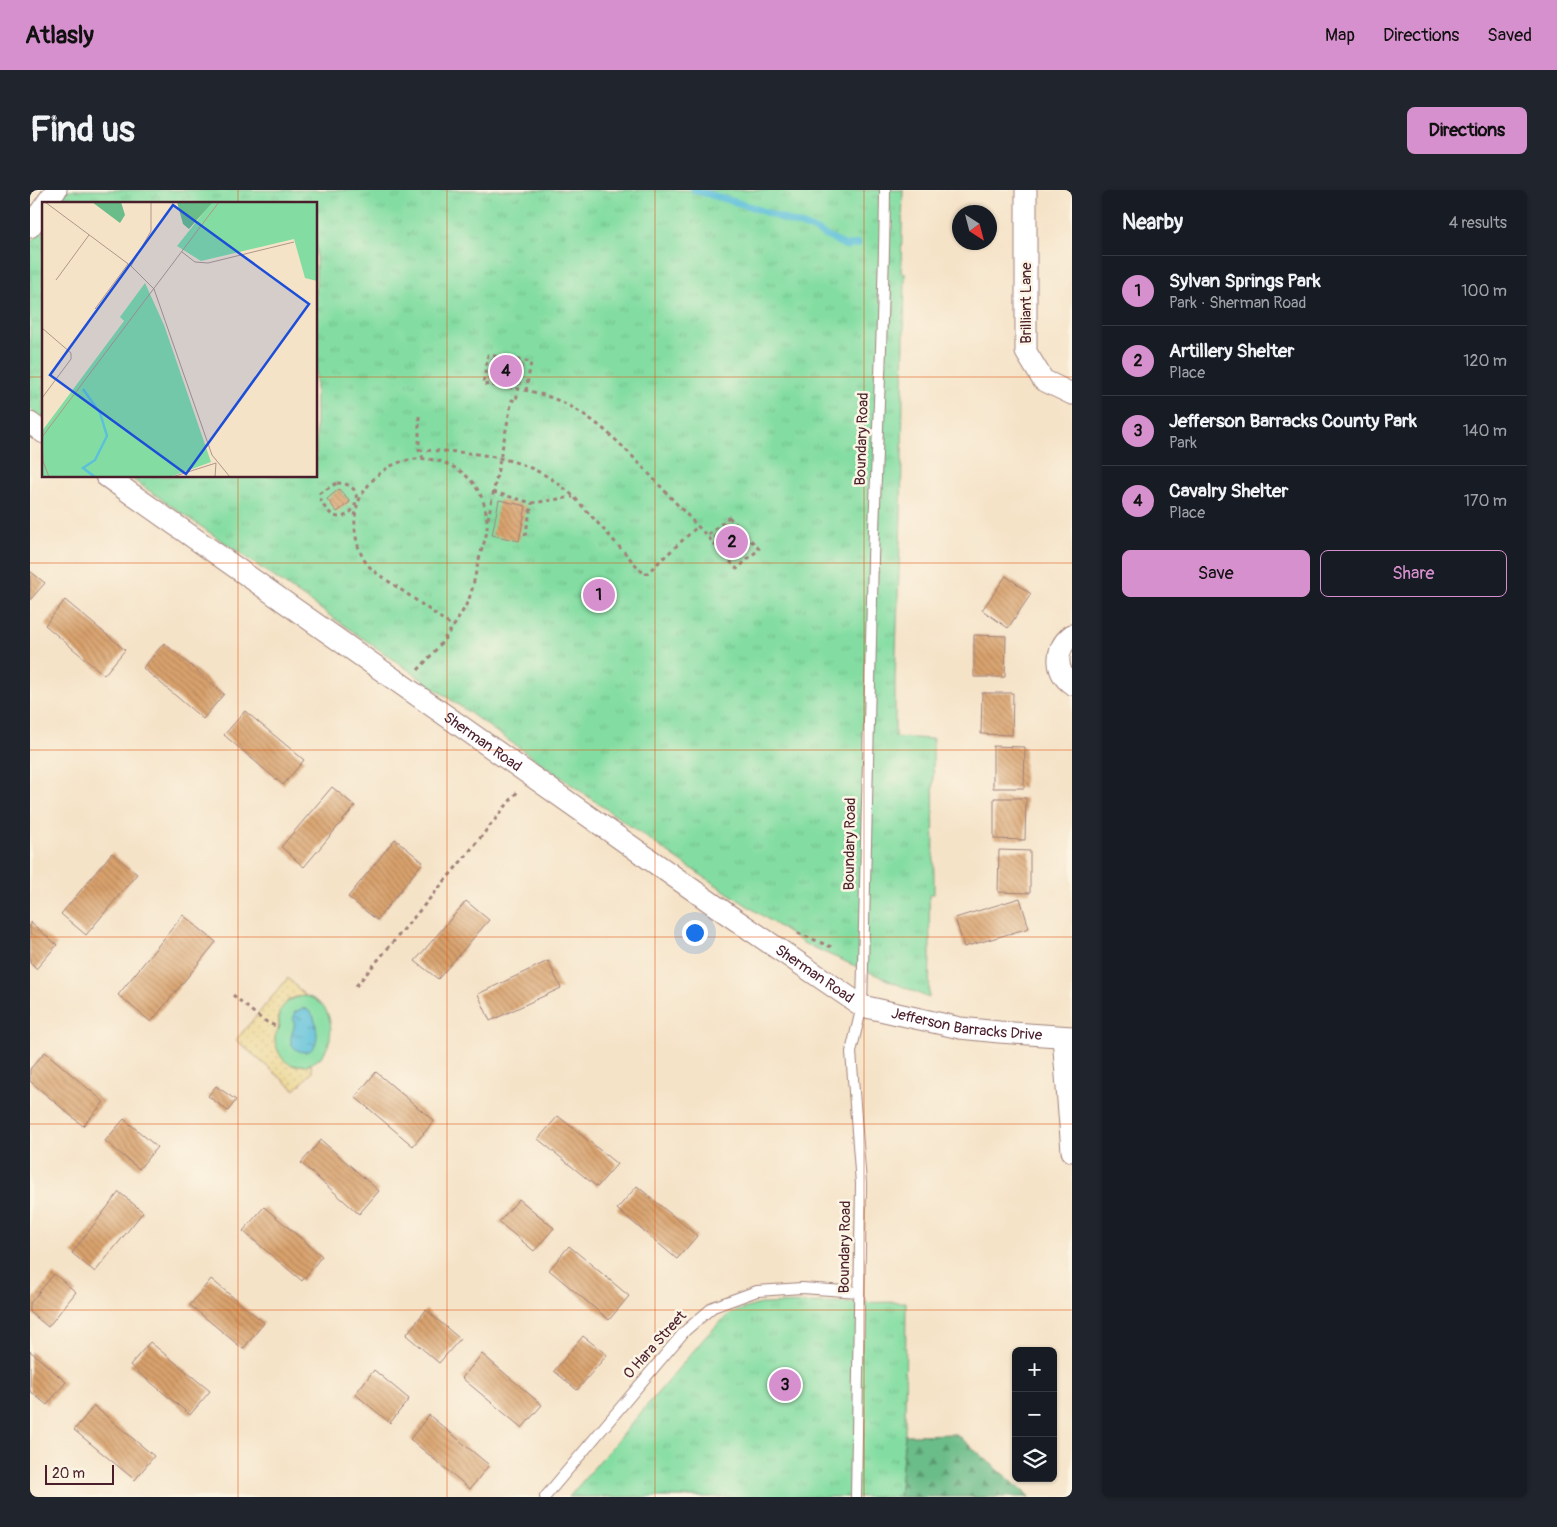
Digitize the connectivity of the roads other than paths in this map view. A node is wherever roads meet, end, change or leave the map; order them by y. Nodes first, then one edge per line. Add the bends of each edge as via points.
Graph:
1 (56, 190) edge
2 (885, 190) edge
3 (1026, 190) edge
4 (47, 202) edge
5 (42, 210) edge
6 (30, 227) edge
7 (1071, 394) edge
8 (30, 423) edge
9 (42, 432) edge
10 (109, 478) edge
11 (1072, 635) edge
12 (1072, 684) edge
13 (862, 1006) junction
14 (1068, 1037) edge
15 (1072, 1151) edge
16 (859, 1292) junction
17 (545, 1497) edge
18 (856, 1497) edge

1 - 4 street
2 - 13 lane, Boundary Road
3 - 7 street, Brilliant Lane via 1026,352 1044,380
5 - 6 street
8 - 9 street
10 - 13 street, Sherman Road
11 - 12 street via 1058,657 1063,676
13 - 14 street, Jefferson Barracks Drive via 960,1028
13 - 16 lane, Boundary Road via 851,1052 860,1184
14 - 15 street
16 - 17 lane, O Hara Street via 802,1288 758,1291 713,1307 685,1331
16 - 18 lane, Boundary Road

